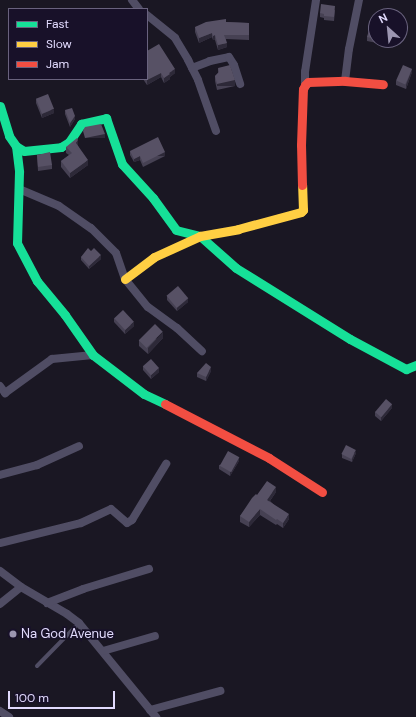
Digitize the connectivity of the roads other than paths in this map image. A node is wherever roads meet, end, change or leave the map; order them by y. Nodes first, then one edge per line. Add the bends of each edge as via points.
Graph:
1 (132, 0) edge
2 (316, 0) edge
3 (359, 0) edge
4 (138, 8) edge
5 (148, 16) edge
6 (192, 68) junction
7 (345, 81) junction
8 (240, 84) dead end
9 (383, 84) dead end
10 (305, 85) junction
11 (0, 106) edge
12 (216, 132) dead end
13 (16, 146) junction
14 (19, 189) junction
15 (200, 236) junction
16 (125, 279) junction
17 (202, 351) dead end
18 (92, 355) junction
19 (416, 365) edge
20 (0, 386) edge
21 (79, 446) dead end
22 (166, 464) dead end
23 (0, 475) edge
24 (322, 492) dead end
25 (0, 543) edge
26 (149, 569) dead end
27 (0, 571) edge
28 (20, 588) junction
29 (47, 603) junction
30 (0, 604) edge
31 (79, 623) junction
32 (155, 636) dead end
33 (103, 651) junction
34 (37, 666) dead end
35 (220, 691) dead end
36 (150, 710) junction
37 (0, 711) edge
38 (9, 717) edge
39 (156, 717) edge

1 - 4 street
2 - 10 street
3 - 7 street
5 - 6 street via 175,38
6 - 8 street via 229,57
6 - 12 street
7 - 9 street
7 - 10 street via 308,82
10 - 15 street via 301,145 303,210 284,218
11 - 13 street via 9,136
13 - 14 street
13 - 15 street via 24,151 61,147 69,142 82,124 106,118 122,164 153,198 176,230
14 - 16 street via 59,206 91,228 116,252
14 - 18 street via 17,243 37,281 65,315
15 - 16 street via 154,257
15 - 19 street via 236,268 350,339 406,368
16 - 17 street via 148,307 177,328
18 - 20 street via 52,359 5,393
18 - 24 street via 144,394 269,458
21 - 23 street via 37,465
22 - 25 street via 140,508 127,523 111,509 81,523
26 - 29 street
27 - 28 street
28 - 29 street
28 - 30 street
29 - 31 street
31 - 33 street
31 - 34 lane
32 - 33 street
33 - 36 street
35 - 36 street
36 - 39 street
37 - 38 street

